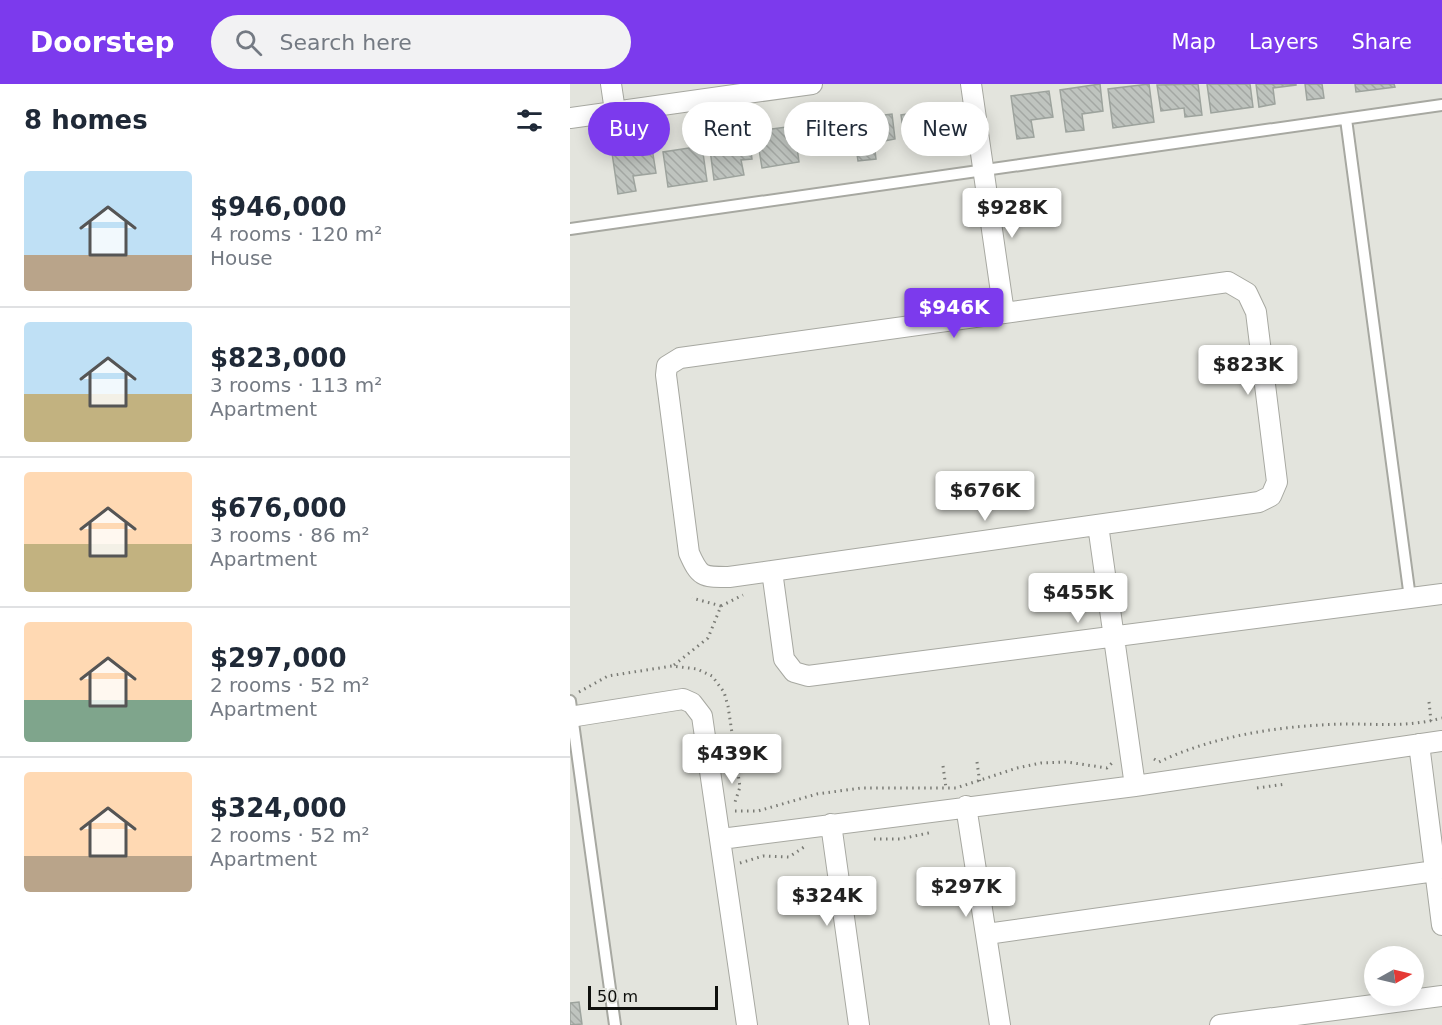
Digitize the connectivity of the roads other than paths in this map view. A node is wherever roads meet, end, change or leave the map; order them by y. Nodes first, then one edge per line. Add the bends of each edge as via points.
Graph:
1 (611, 84) edge
2 (812, 84) edge
3 (971, 84) edge
4 (729, 90) edge
5 (614, 102) edge
6 (664, 102) edge
7 (1442, 105) edge
8 (588, 115) edge
9 (570, 118) edge
10 (1346, 119) junction
11 (984, 170) junction
12 (570, 229) edge
13 (1004, 314) junction
14 (1098, 525) junction
15 (772, 571) junction
16 (1442, 594) edge
17 (1410, 598) junction
18 (1114, 638) junction
19 (571, 712) edge
20 (1431, 738) edge
21 (1135, 786) junction
22 (966, 806) junction
23 (831, 824) junction
24 (721, 839) junction
25 (1435, 871) junction
26 (1442, 925) edge
27 (987, 934) junction
28 (1442, 996) edge
29 (615, 1025) edge
30 (747, 1025) edge
31 (859, 1025) edge
32 (1000, 1025) edge
33 (1220, 1025) edge

1 - 5 street
2 - 4 street
3 - 11 street
4 - 6 street
7 - 10 lane
8 - 9 street
10 - 11 lane
10 - 17 lane
11 - 12 lane
11 - 13 street
13 - 14 street via 1228,282 1247,293 1256,312 1277,482 1271,496 1259,502
13 - 15 street via 680,358 667,366 689,553 697,572 706,577 729,577
14 - 15 street
14 - 18 street
15 - 18 street via 784,659 794,672 808,676
16 - 17 street
17 - 18 street
18 - 21 street
19 - 24 street via 683,699 692,703 702,716
19 - 29 lane
20 - 21 street
20 - 25 street
21 - 22 street
22 - 23 street
22 - 27 street
23 - 24 street
23 - 31 street
24 - 30 street
25 - 26 street
25 - 27 street
27 - 32 street
28 - 33 street

